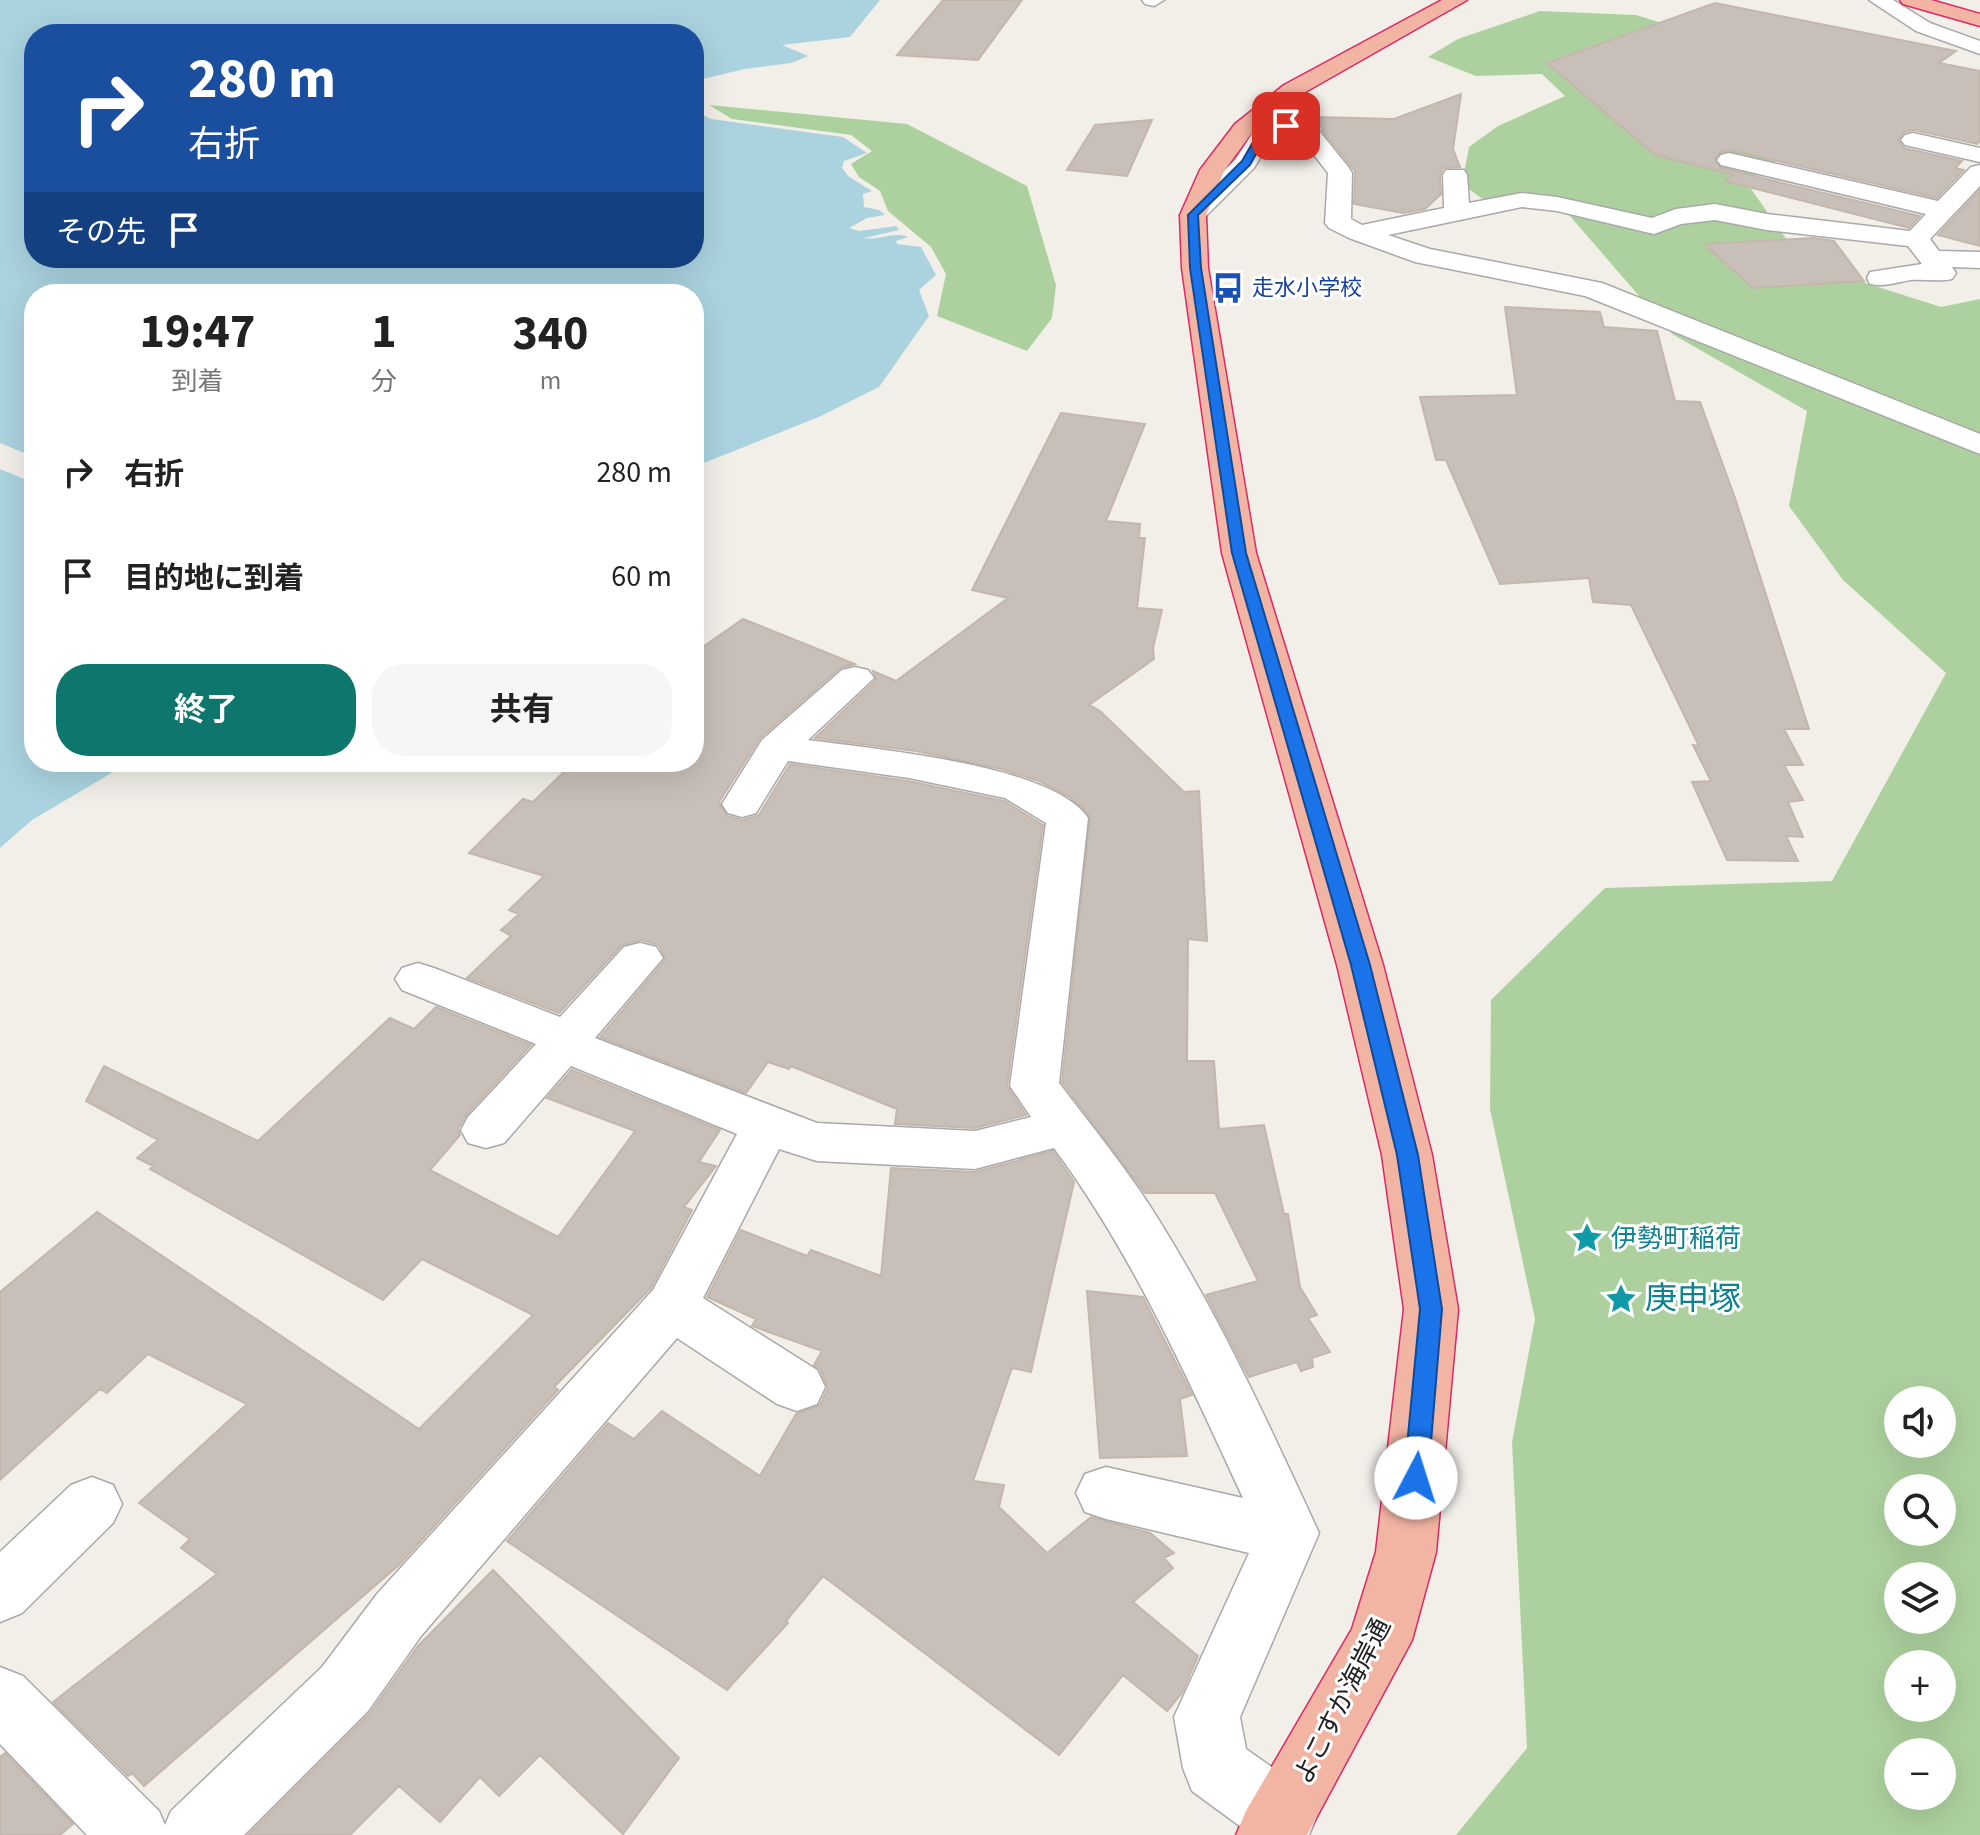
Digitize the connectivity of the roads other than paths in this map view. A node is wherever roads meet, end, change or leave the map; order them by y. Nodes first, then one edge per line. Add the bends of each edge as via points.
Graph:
1 (1457, 0) edge
2 (1879, 0) edge
3 (1910, 0) edge
4 (1980, 20) edge
5 (1980, 48) edge
6 (1913, 140) dead end
7 (1980, 155) edge
8 (1729, 160) dead end
9 (1455, 175) dead end
10 (1968, 182) edge
11 (1944, 210) junction
12 (1457, 213) junction
13 (1193, 215) junction
14 (1510, 222) junction
15 (1654, 226) junction
16 (1560, 231) dead end
17 (1358, 233) junction
18 (1616, 238) dead end
19 (1693, 240) dead end
20 (1925, 249) junction
21 (1980, 260) edge
22 (1482, 265) junction
23 (1880, 278) dead end
24 (1980, 445) edge
25 (855, 678) dead end
26 (776, 748) junction
27 (742, 804) dead end
28 (640, 958) dead end
29 (418, 979) dead end
30 (565, 1041) junction
31 (766, 1126) junction
32 (1065, 1127) junction
33 (486, 1130) dead end
34 (672, 1306) junction
35 (797, 1387) dead end
36 (1106, 1493) dead end
37 (92, 1504) dead end
38 (1289, 1533) junction
39 (0, 1593) edge
40 (0, 1698) edge
41 (1276, 1826) edge
42 (135, 1835) edge
43 (195, 1835) edge

1 - 13 highway, よこすか海岸通 via 1292,90 1243,129 1212,170
2 - 5 street via 1923,27
3 - 4 highway
6 - 7 street
8 - 11 street
9 - 12 street
10 - 11 street
11 - 20 street
12 - 14 street
12 - 17 street
13 - 17 street via 1246,163 1263,134 1286,126 1312,137 1340,173 1338,223
13 - 41 highway, よこすか海岸通 via 1195,268 1239,553 1364,980 1407,1155 1431,1309 1406,1552 1380,1640
14 - 15 street via 1557,204
14 - 22 street
15 - 19 street
15 - 20 street via 1715,212
16 - 18 street
17 - 22 street via 1424,256
20 - 21 street
20 - 23 street via 1943,273
22 - 24 street via 1592,289
25 - 26 street
26 - 27 street
26 - 32 street via 909,766 1018,789 1067,818 1034,1086
28 - 30 street
29 - 30 street
30 - 31 street
30 - 33 street
31 - 32 street via 817,1142 975,1150
31 - 34 street
32 - 38 street via 1098,1167 1174,1294
34 - 35 street
34 - 43 street via 399,1615 345,1689
36 - 38 street
37 - 39 street
38 - 41 street via 1207,1717 1216,1768
40 - 42 street

